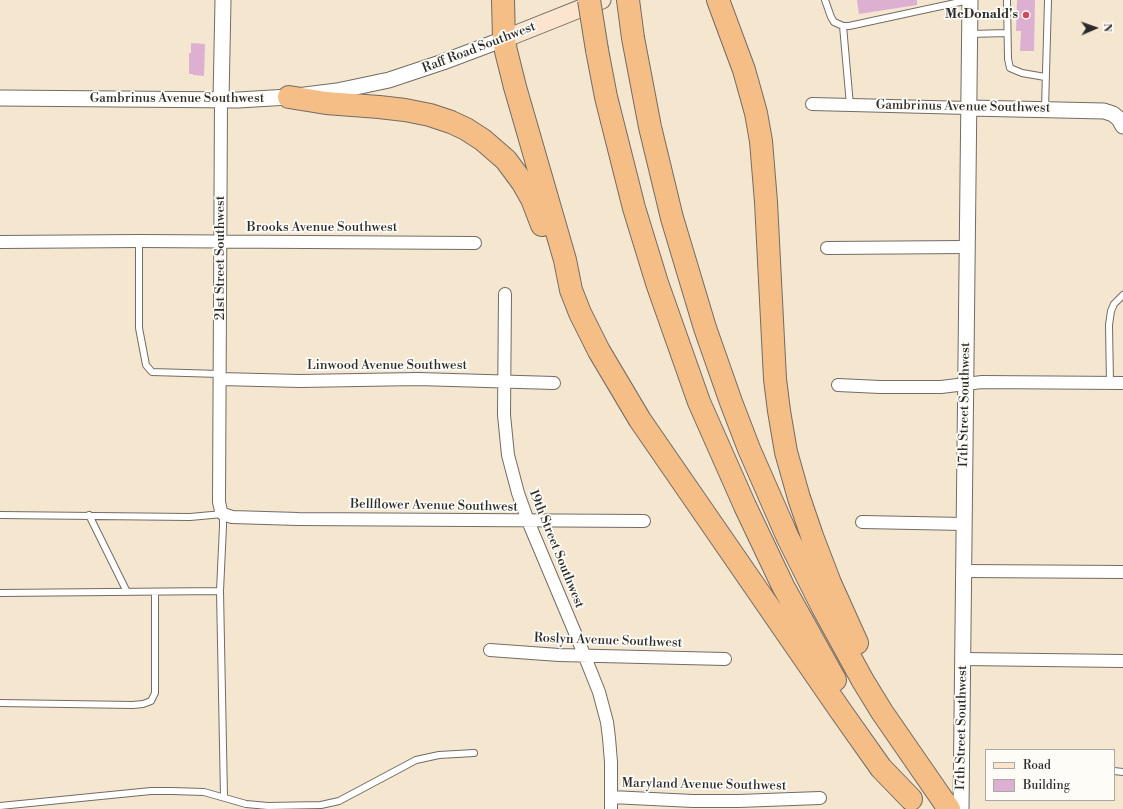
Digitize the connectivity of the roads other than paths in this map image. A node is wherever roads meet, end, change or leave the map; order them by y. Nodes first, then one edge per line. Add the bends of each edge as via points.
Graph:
1 (223, 0) edge
2 (503, 0) edge
3 (589, 0) edge
4 (602, 0) edge
5 (628, 0) edge
6 (718, 0) edge
7 (825, 0) edge
8 (970, 0) edge
9 (1007, 0) edge
10 (1048, 0) edge
11 (843, 26) junction
12 (1007, 33) junction
13 (970, 34) junction
14 (504, 39) junction
15 (1045, 77) junction
16 (353, 88) joint
17 (289, 97) junction
18 (0, 98) edge
19 (221, 100) junction
20 (812, 104) dead end
21 (850, 105) junction
22 (969, 108) junction
23 (1045, 109) junction
24 (1123, 126) edge
25 (139, 241) junction
26 (0, 242) edge
27 (221, 242) junction
28 (475, 243) dead end
29 (967, 247) junction
30 (828, 248) dead end
31 (571, 290) junction
32 (505, 294) dead end
33 (1123, 296) edge
34 (220, 377) junction
35 (504, 381) junction
36 (1110, 382) junction
37 (1123, 382) edge
38 (554, 383) dead end
39 (966, 384) junction
40 (838, 386) dead end
41 (223, 514) junction
42 (0, 515) edge
43 (89, 515) junction
44 (528, 521) junction
45 (644, 521) dead end
46 (862, 522) dead end
47 (964, 524) junction
48 (964, 571) junction
49 (1123, 572) edge
50 (220, 591) junction
51 (127, 592) junction
52 (155, 592) junction
53 (0, 594) edge
54 (490, 650) dead end
55 (584, 655) junction
56 (725, 659) dead end
57 (963, 659) junction
58 (1123, 662) edge
59 (0, 704) edge
60 (474, 753) dead end
61 (926, 777) junction
62 (224, 797) junction
63 (820, 798) dead end
64 (611, 803) edge
65 (914, 804) edge
66 (0, 806) edge
67 (949, 809) edge
68 (961, 809) edge

1 - 19 street, 21st Street Southwest
2 - 14 highway
3 - 65 highway, bridge via 606,97 634,208 657,283 699,402 784,586 829,669
4 - 14 main road, Raff Road Southwest
5 - 61 highway via 650,127 672,218 705,328 747,442 788,538 823,608 878,706
6 - 61 highway via 744,70 756,113 767,210 775,379 786,452 799,498 833,590 870,670
7 - 11 lane via 834,22
8 - 11 lane
8 - 13 street, 17th Street Southwest
9 - 12 lane
10 - 15 lane
11 - 21 lane
12 - 13 lane
12 - 15 lane via 1010,68 1022,74
13 - 22 street, 17th Street Southwest
14 - 16 street, Raff Road Southwest via 412,73
14 - 31 highway
15 - 23 lane
16 - 17 street, Gambrinus Avenue Southwest
17 - 19 street, Gambrinus Avenue Southwest
17 - 31 highway via 399,109 430,115 456,124 483,140 506,160 523,183
18 - 19 street, Gambrinus Avenue Southwest
19 - 27 street, 21st Street Southwest
20 - 21 street, Gambrinus Avenue Southwest
21 - 22 street, Gambrinus Avenue Southwest
22 - 23 street, Gambrinus Avenue Southwest
22 - 29 street, 17th Street Southwest
23 - 24 street, Gambrinus Avenue Southwest via 1104,111 1113,114
25 - 26 street, Brooks Avenue Southwest
25 - 27 street, Brooks Avenue Southwest
25 - 34 lane via 139,328 146,365 152,372
27 - 28 street, Brooks Avenue Southwest
27 - 34 street, 21st Street Southwest
29 - 30 street
29 - 39 street, 17th Street Southwest
31 - 65 highway via 599,350 640,420 881,768
32 - 35 street, 19th Street Southwest
33 - 36 lane via 1114,304 1111,311
34 - 35 street, Linwood Avenue Southwest via 300,381
34 - 41 street, 21st Street Southwest via 219,502
35 - 38 street, Linwood Avenue Southwest
35 - 44 street, 19th Street Southwest via 508,454
36 - 37 street
36 - 39 street
39 - 40 street via 934,387
39 - 47 street, 17th Street Southwest
41 - 43 lane via 190,517
41 - 44 street, Bellflower Avenue Southwest via 232,517 298,519
41 - 50 lane
42 - 43 lane
43 - 51 lane
44 - 45 street, Bellflower Avenue Southwest
44 - 55 street, 19th Street Southwest
46 - 47 street
47 - 48 street, 17th Street Southwest
48 - 49 street
48 - 57 street, 17th Street Southwest
50 - 52 lane
50 - 62 lane
51 - 52 lane
51 - 53 lane
52 - 59 lane via 155,693 151,701 133,705
54 - 55 street, Roslyn Avenue Southwest
55 - 56 street, Roslyn Avenue Southwest
55 - 64 street, 19th Street Southwest via 607,722 611,762
57 - 58 street
57 - 68 street, 17th Street Southwest
60 - 62 lane via 439,755 416,760 339,801 321,806 246,804
61 - 67 highway
62 - 66 lane via 204,792 151,791
63 - 64 street, Maryland Avenue Southwest via 738,802

